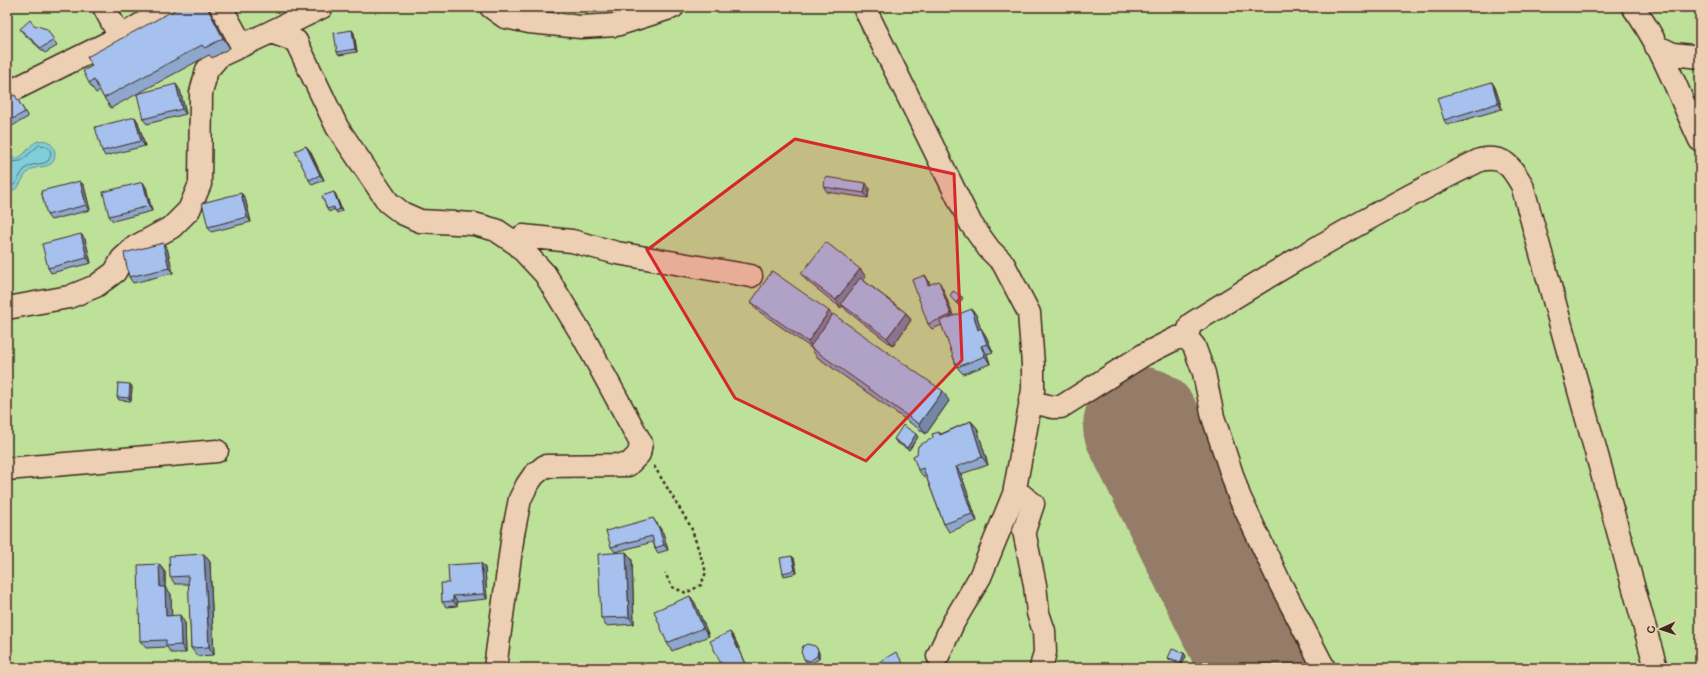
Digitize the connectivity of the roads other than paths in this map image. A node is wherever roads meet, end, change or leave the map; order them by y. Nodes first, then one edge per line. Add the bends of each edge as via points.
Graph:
1 (104, 7) edge
2 (170, 7) edge
3 (221, 7) edge
4 (322, 7) edge
5 (491, 7) edge
6 (673, 7) edge
7 (864, 7) edge
8 (1633, 7) edge
9 (271, 32) junction
10 (120, 37) junction
11 (242, 45) junction
12 (1656, 46) junction
13 (1700, 57) edge
14 (7, 93) edge
15 (1700, 140) edge
16 (517, 244) junction
17 (751, 276) dead end
18 (7, 308) edge
19 (1186, 337) junction
20 (1030, 401) junction
21 (217, 451) dead end
22 (7, 469) edge
23 (1015, 490) junction
24 (938, 656) dead end
25 (495, 668) edge
26 (1041, 668) edge
27 (1324, 668) edge
28 (1656, 668) edge

1 - 10 street
2 - 10 street
3 - 11 street
4 - 9 street
5 - 6 street via 505,17 582,27 616,25
7 - 20 street via 971,224 1003,264 1029,313 1033,364
8 - 12 street
9 - 11 street
9 - 16 street via 296,41 337,127 388,202 402,213 420,220 474,224 496,230
10 - 14 street
11 - 18 street via 219,56 207,70 201,93 200,184 188,210 172,227 135,247 122,259 115,272 96,286 69,297
12 - 13 street via 1673,54
12 - 15 street
16 - 17 street via 523,236 572,241 617,253
16 - 25 street via 548,281 584,338 641,443 639,454 628,465 545,466 527,485 520,499 513,534
19 - 20 street via 1177,338 1145,354 1061,407
19 - 27 street via 1194,346 1204,373 1213,417 1245,509
19 - 28 street via 1191,324 1295,260 1387,208 1480,160 1491,158 1511,166 1522,185
20 - 23 street
21 - 22 street
23 - 24 street via 980,577 953,623
23 - 26 street via 1033,504 1024,531 1036,585 1038,613 1044,631 1045,652

